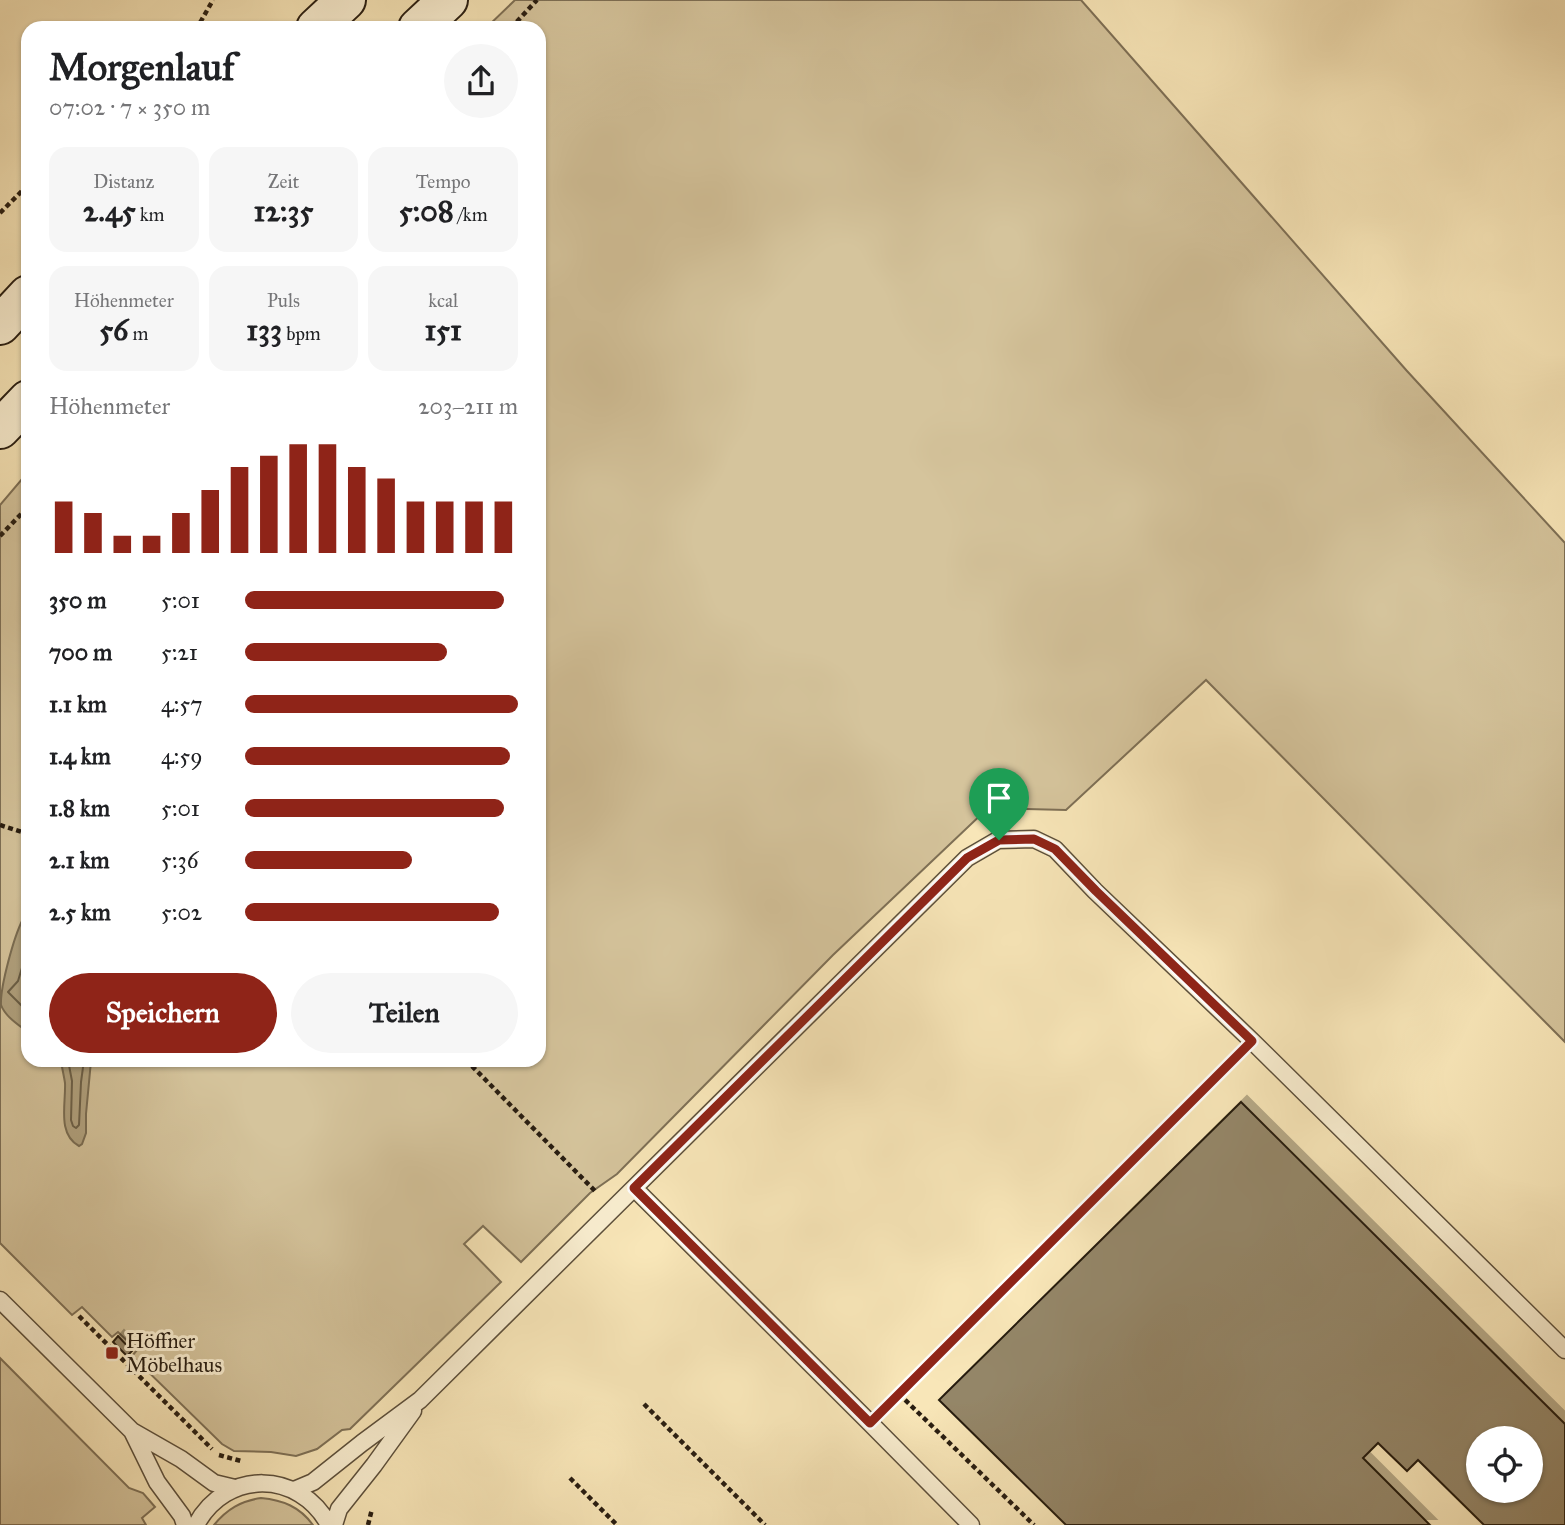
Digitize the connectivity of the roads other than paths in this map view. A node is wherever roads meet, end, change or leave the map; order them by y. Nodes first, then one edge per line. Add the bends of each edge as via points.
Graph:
1 (346, 0) edge
2 (449, 0) edge
3 (324, 21) edge
4 (426, 21) edge
5 (21, 302) edge
6 (0, 325) edge
7 (21, 407) edge
8 (0, 429) edge
9 (634, 1188) junction
10 (0, 1300) edge
11 (1565, 1350) edge
12 (420, 1400) junction
13 (132, 1431) junction
14 (235, 1488) junction
15 (294, 1490) junction
16 (185, 1525) edge
17 (196, 1525) edge
18 (332, 1525) edge
19 (971, 1525) edge

1 - 3 main road
2 - 4 main road
5 - 6 main road
7 - 8 main road
9 - 11 lane via 967,858 999,840 1034,839 1055,849
9 - 12 lane
9 - 19 lane
10 - 13 lane
12 - 15 lane via 313,1482
12 - 18 lane
13 - 14 lane via 214,1483
13 - 16 lane
14 - 15 lane via 264,1483
14 - 17 lane via 207,1508
15 - 18 lane

